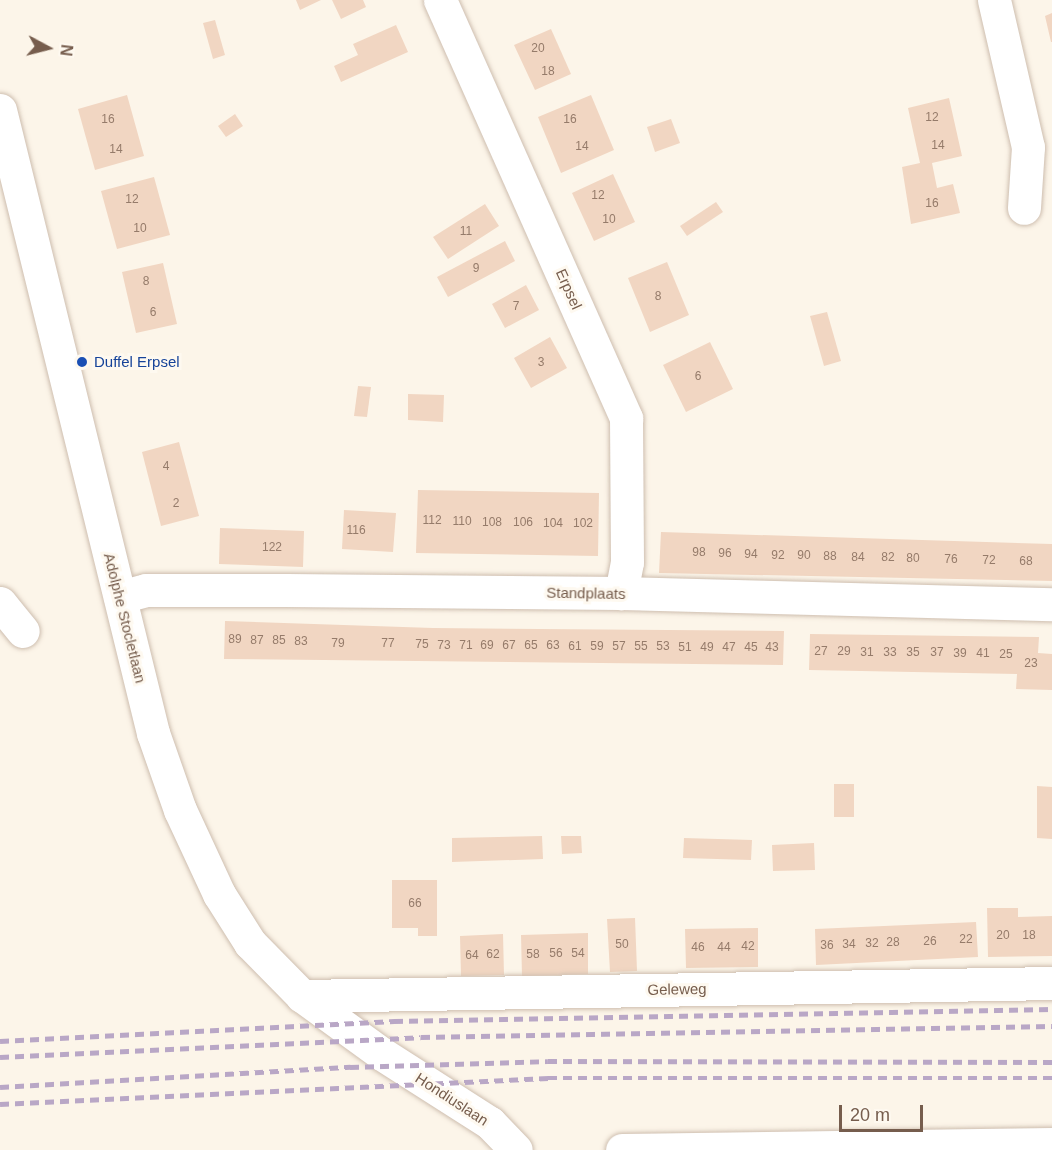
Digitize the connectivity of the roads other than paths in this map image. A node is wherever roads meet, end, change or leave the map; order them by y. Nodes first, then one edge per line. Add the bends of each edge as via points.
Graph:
1 (440, 0) edge
2 (994, 0) edge
3 (0, 110) edge
4 (9, 189) edge
5 (1024, 208) dead end
6 (621, 593) junction
7 (120, 597) junction
8 (0, 603) edge
9 (1052, 604) edge
10 (23, 631) dead end
11 (1052, 983) edge
12 (302, 996) junction
13 (382, 1054) joint
14 (1052, 1144) edge
15 (516, 1150) edge
16 (622, 1150) edge

1 - 6 street, Erpsel via 626,418 627,562
2 - 5 street via 1028,147
3 - 4 street, Adolphe Stocletlaan
4 - 7 street, Adolphe Stocletlaan
6 - 7 street, Standplaats via 146,590
6 - 9 street, Standplaats
7 - 12 street, Adolphe Stocletlaan via 153,733 180,810 219,894 250,943
8 - 10 street
11 - 12 street, Geleweg
12 - 13 street, Adolphe Stocletlaan
13 - 15 street, Hondiuslaan via 490,1123
14 - 16 street

